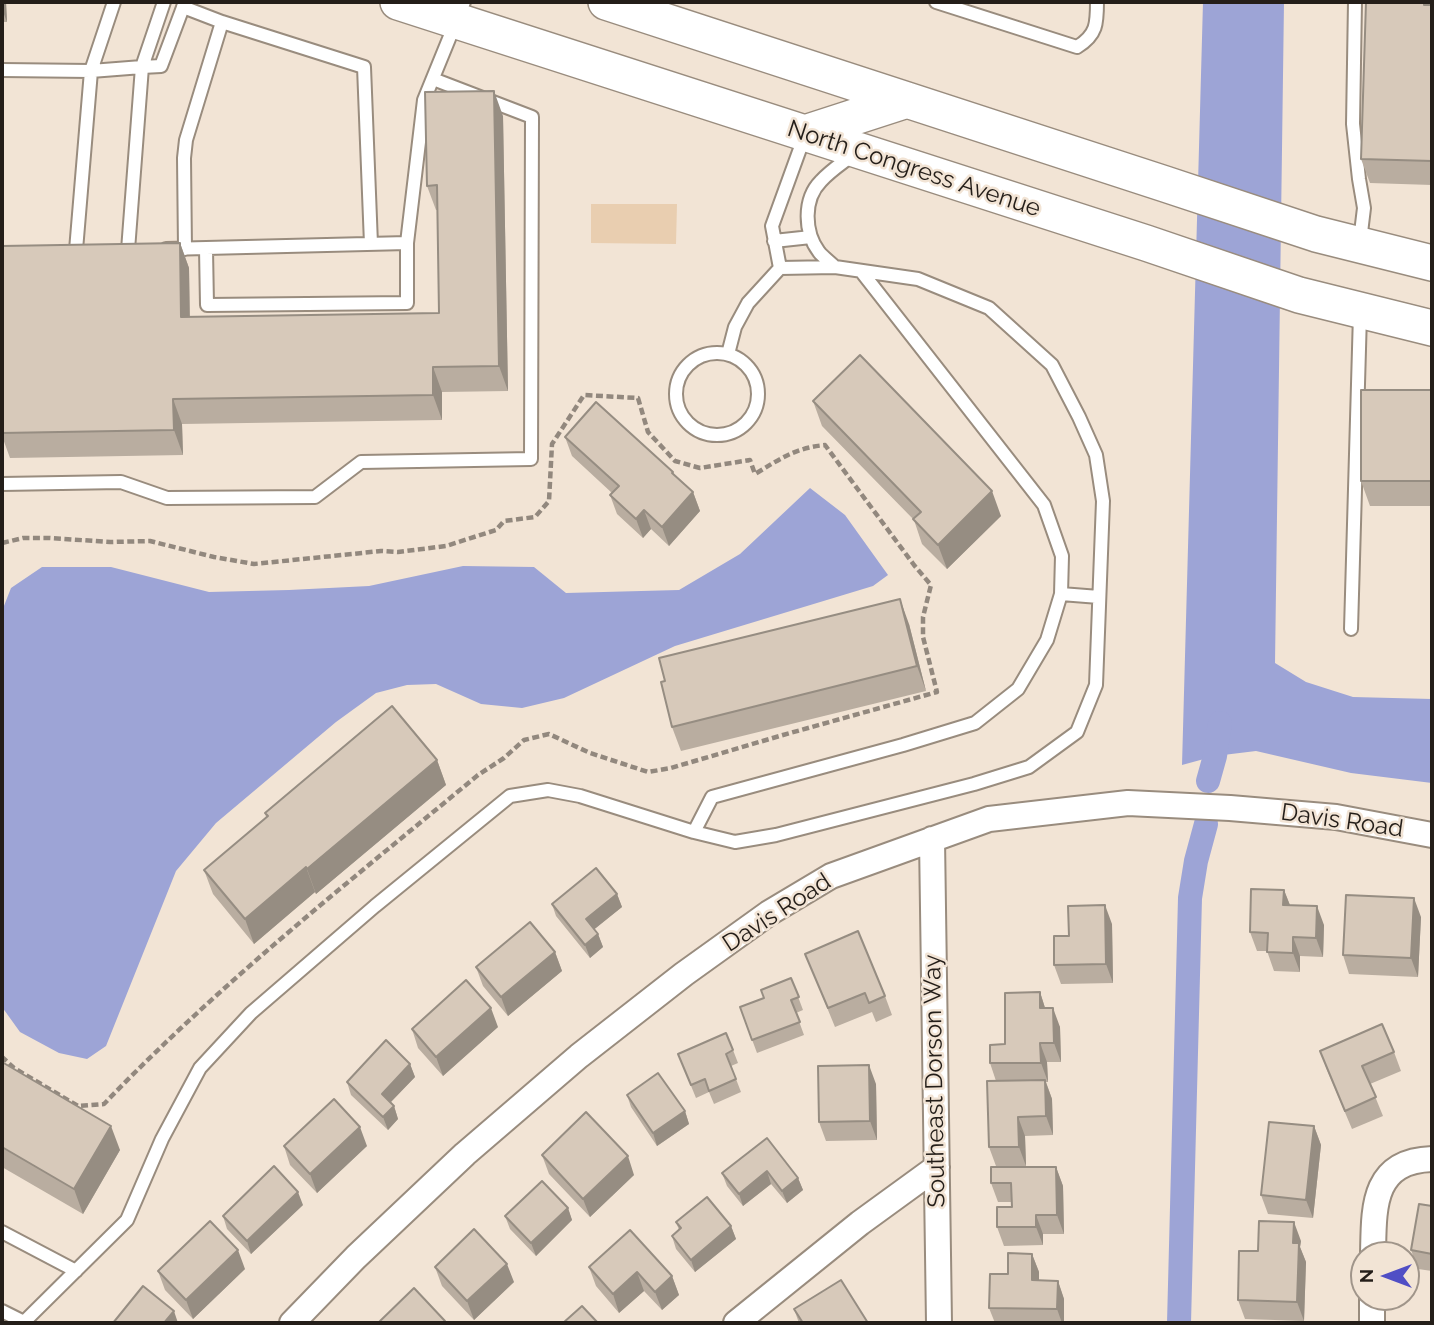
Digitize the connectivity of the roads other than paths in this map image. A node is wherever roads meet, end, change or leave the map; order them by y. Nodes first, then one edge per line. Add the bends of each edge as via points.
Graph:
1 (114, 2) edge
2 (164, 2) edge
3 (398, 2) edge
4 (606, 2) edge
5 (936, 2) edge
6 (1097, 2) edge
7 (1355, 2) edge
8 (184, 4) edge
9 (460, 11) edge
10 (222, 22) junction
11 (142, 67) junction
12 (2, 70) edge
13 (91, 71) junction
14 (433, 79) junction
15 (907, 100) junction
16 (805, 133) junction
17 (858, 150) junction
18 (811, 237) junction
19 (774, 241) junction
20 (407, 243) junction
21 (371, 244) junction
22 (1360, 245) junction
23 (185, 249) junction
24 (206, 249) junction
25 (77, 250) edge
26 (1432, 263) edge
27 (835, 267) junction
28 (779, 268) junction
29 (861, 271) junction
30 (1360, 310) junction
31 (1432, 328) edge
32 (728, 354) junction
33 (2, 484) edge
34 (1061, 594) junction
35 (1099, 597) junction
36 (1351, 629) dead end
37 (694, 832) junction
38 (1432, 835) edge
39 (932, 839) junction
40 (1432, 1159) edge
41 (937, 1167) junction
42 (2, 1232) edge
43 (1373, 1241) edge
44 (76, 1271) junction
45 (2, 1311) edge
46 (292, 1323) edge
47 (736, 1323) edge
48 (939, 1323) edge

1 - 13 lane
2 - 11 lane
3 - 9 main road, North Congress Avenue
4 - 15 main road
5 - 6 lane via 1077,47 1089,40 1097,20
7 - 22 lane via 1353,124 1364,208
8 - 10 lane
8 - 11 lane via 162,66
9 - 14 lane
9 - 16 main road, North Congress Avenue
10 - 21 lane via 364,67
10 - 23 lane via 186,140
11 - 13 lane
11 - 23 lane via 133,250
12 - 13 lane
13 - 25 lane
14 - 20 lane via 424,100
14 - 33 lane via 532,117 531,459 361,462 315,497 167,498 121,482
15 - 16 main road
15 - 22 main road
16 - 17 main road, North Congress Avenue
16 - 19 lane via 772,226
17 - 18 lane via 820,182 810,199
17 - 30 main road, North Congress Avenue via 1299,295
18 - 19 lane
18 - 27 lane
19 - 28 lane
20 - 21 lane
20 - 24 lane via 407,303 207,305
21 - 24 lane
22 - 26 main road
23 - 24 lane
27 - 28 lane
27 - 29 lane
28 - 32 lane via 748,303
29 - 34 lane via 1044,505 1062,556
29 - 35 lane via 918,279 989,308 1052,365 1096,455 1103,501
30 - 31 main road, North Congress Avenue
30 - 36 lane via 1364,399
32 - 32 lane via 694,359 679,377 679,411 694,429 705,434 716,436 739,429 754,411 754,377 739,359
34 - 35 lane
34 - 37 lane via 1047,640 1018,689 975,723 712,797
35 - 37 lane via 1096,685 1077,732 1029,767 776,835 735,842
37 - 44 lane via 570,794 548,790 510,796 251,1013 201,1068 162,1139 127,1220
38 - 39 street, Davis Road via 1336,817 1128,803 989,819
39 - 41 street, Southeast Dorson Way
39 - 46 street, Davis Road via 831,876 684,974 465,1154
40 - 43 street via 1413,1161 1385,1180 1377,1195
41 - 47 street
41 - 48 street, Southeast Dorson Way
42 - 44 lane
44 - 45 lane via 24,1322

